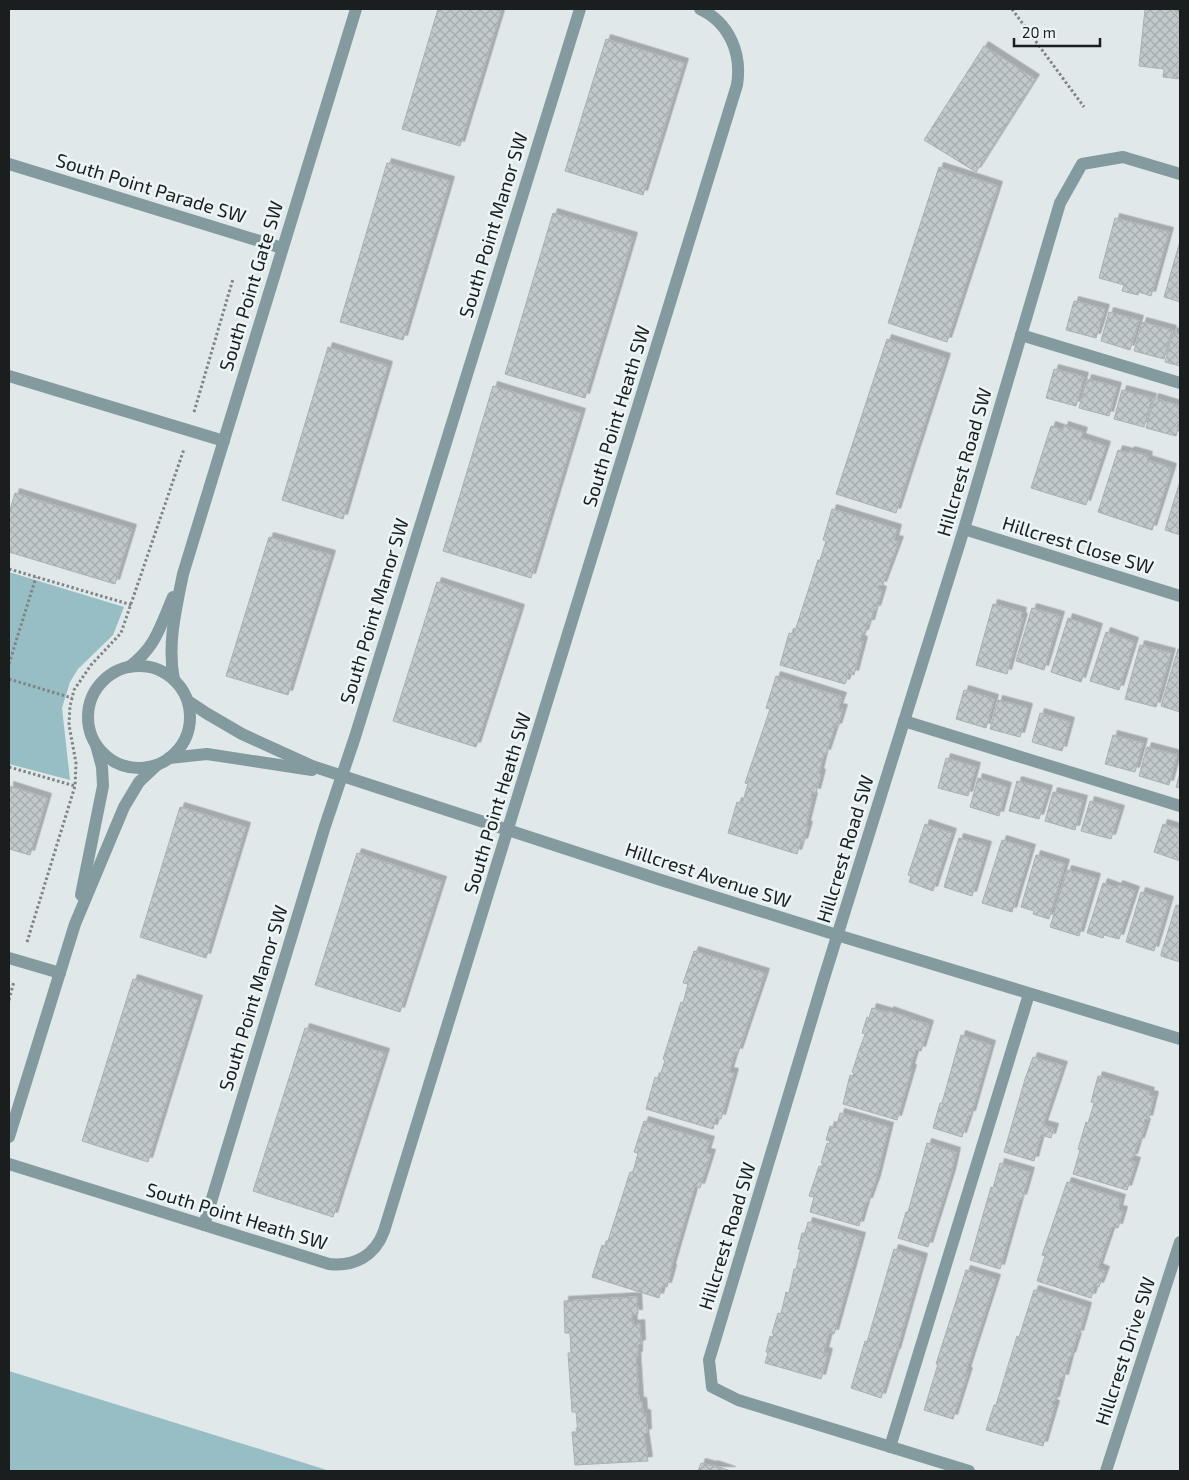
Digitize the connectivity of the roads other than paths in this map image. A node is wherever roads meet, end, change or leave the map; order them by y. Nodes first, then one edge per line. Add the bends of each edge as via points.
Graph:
1 (356, 9) edge
2 (580, 9) edge
3 (700, 9) edge
4 (9, 164) edge
5 (1180, 174) edge
6 (282, 248) junction
7 (1021, 335) junction
8 (9, 376) edge
9 (1180, 384) edge
10 (224, 441) junction
11 (964, 529) junction
12 (183, 574) junction
13 (1180, 596) edge
14 (128, 668) junction
15 (174, 680) junction
16 (188, 701) junction
17 (904, 721) junction
18 (94, 741) junction
19 (169, 758) junction
20 (156, 765) junction
21 (342, 775) junction
22 (1180, 806) edge
23 (509, 830) junction
24 (75, 924) junction
25 (837, 936) junction
26 (15, 959) edge
27 (60, 973) junction
28 (1029, 994) junction
29 (1180, 1039) edge
30 (9, 1137) edge
31 (9, 1164) edge
32 (204, 1225) junction
33 (1180, 1242) edge
34 (890, 1447) junction
35 (969, 1471) edge
36 (1106, 1471) edge

1 - 6 street, South Point Gate SW
2 - 21 street, South Point Manor SW
3 - 23 street, South Point Heath SW via 716,19 732,40 738,63 736,85
4 - 6 street, South Point Parade SW
5 - 7 street, Hillcrest Road SW via 1123,157 1082,164 1060,203
6 - 10 street, South Point Gate SW
7 - 9 street
7 - 11 street, Hillcrest Road SW
8 - 10 street
10 - 12 street, South Point Gate SW
11 - 13 street, Hillcrest Close SW
11 - 17 street, Hillcrest Road SW
12 - 14 street, South Point Gate SW via 156,637 141,658
12 - 15 street, South Point Gate SW via 171,648
14 - 15 street via 154,668
14 - 18 street via 110,675 94,694 88,720
15 - 16 street
16 - 19 street via 188,732 180,748
16 - 21 street, Hillcrest Avenue SW via 260,742 312,766
17 - 22 street
17 - 25 street, Hillcrest Road SW
18 - 20 street via 104,753 124,766 142,768
18 - 24 street via 102,767 103,786
19 - 20 street
19 - 21 street, Hillcrest Avenue SW via 207,754
20 - 24 street via 139,782 124,807
21 - 23 street, Hillcrest Avenue SW
21 - 32 street, South Point Manor SW
23 - 25 street, Hillcrest Avenue SW
23 - 32 street, South Point Heath SW via 384,1231 374,1249 352,1264 329,1264
24 - 27 street
25 - 28 street, Hillcrest Avenue SW
25 - 34 street, Hillcrest Road SW via 709,1360 712,1387 738,1400
26 - 27 street
27 - 30 street
28 - 29 street, Hillcrest Avenue SW
28 - 34 street
31 - 32 street, South Point Heath SW
33 - 36 street, Hillcrest Drive SW
34 - 35 street, Hillcrest Road SW

